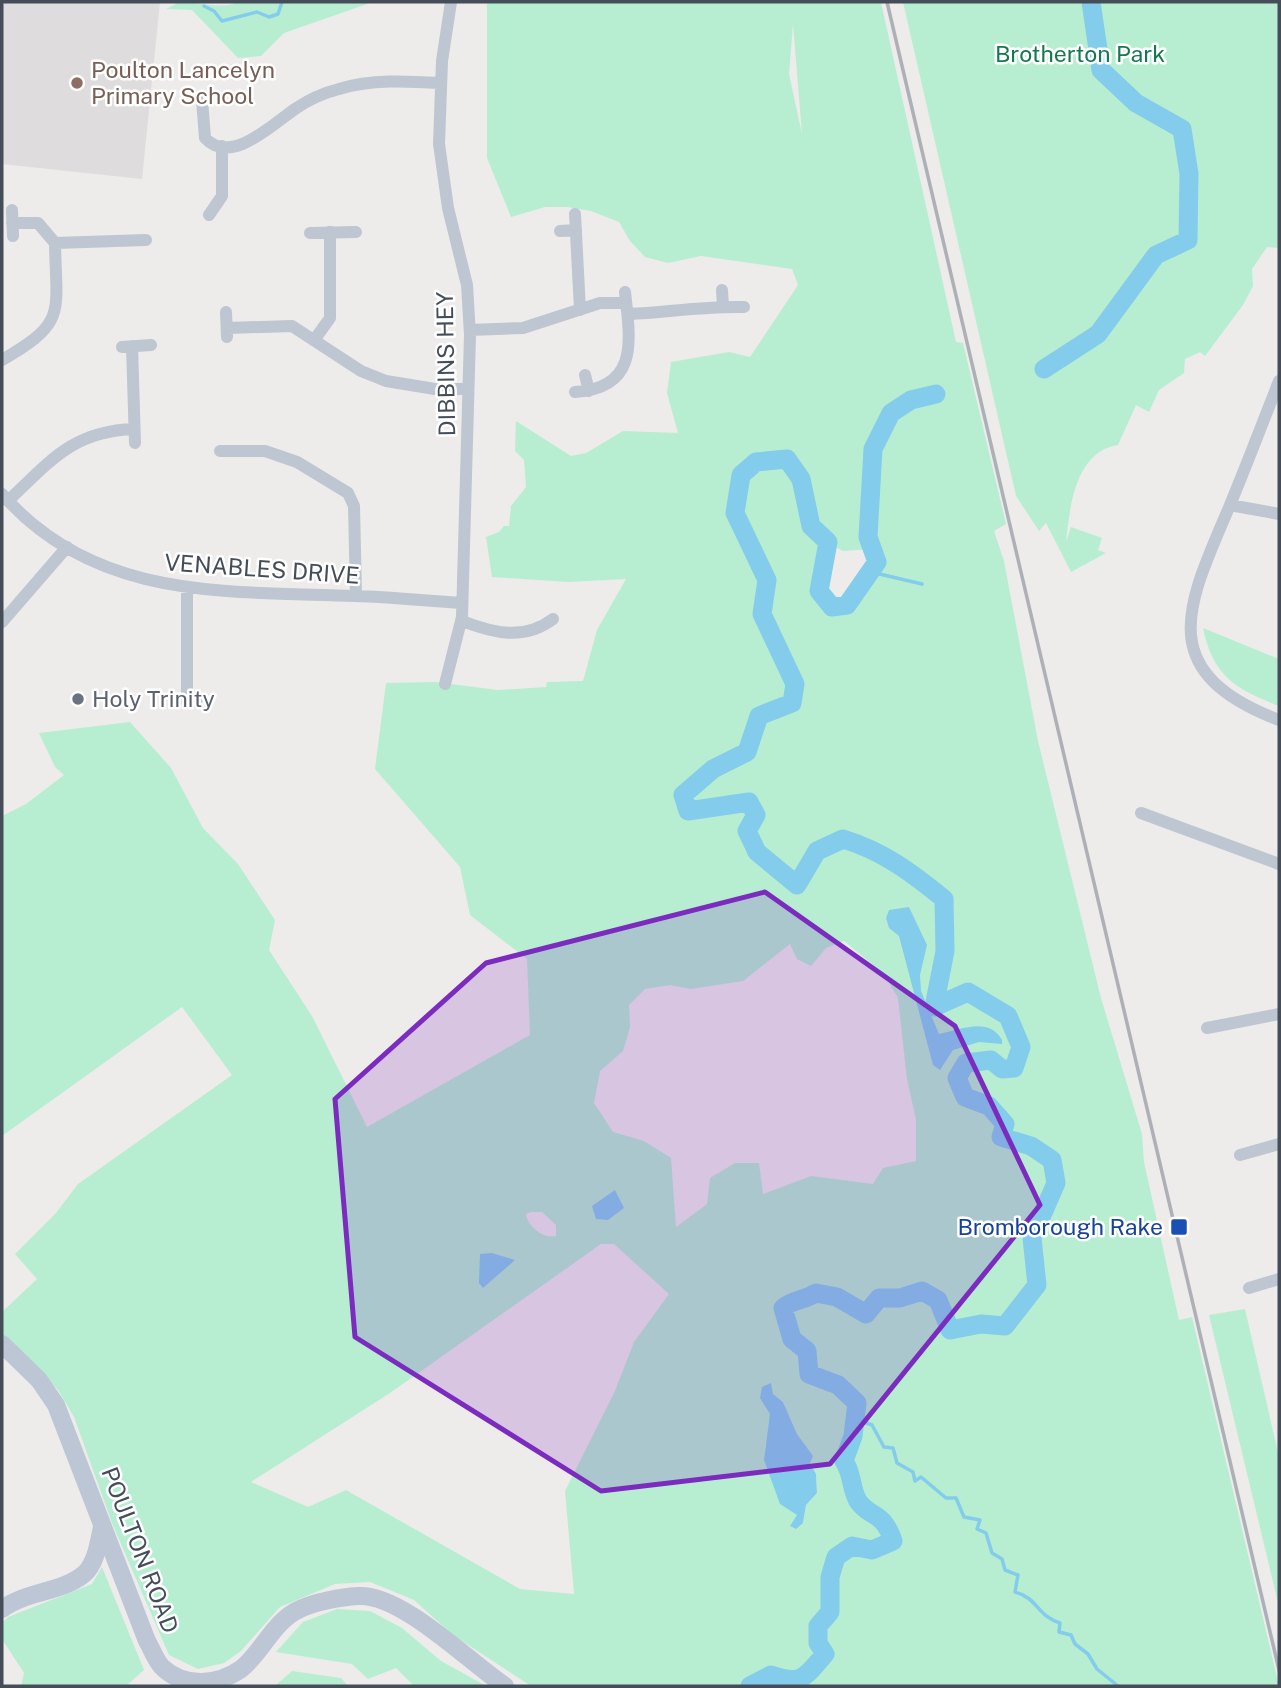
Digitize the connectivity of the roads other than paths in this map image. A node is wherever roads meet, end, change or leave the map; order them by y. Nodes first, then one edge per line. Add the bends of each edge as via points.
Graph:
1 (451, 2) edge
2 (441, 83) junction
3 (206, 110) dead end
4 (222, 146) junction
5 (575, 214) dead end
6 (209, 215) dead end
7 (576, 230) junction
8 (560, 231) dead end
9 (330, 232) junction
10 (356, 232) dead end
11 (310, 233) dead end
12 (13, 236) dead end
13 (146, 240) dead end
14 (55, 243) junction
15 (722, 290) dead end
16 (627, 303) junction
17 (723, 306) junction
18 (744, 307) dead end
19 (580, 310) junction
20 (226, 312) dead end
21 (470, 330) junction
22 (315, 339) junction
23 (150, 345) dead end
24 (2, 360) edge
25 (585, 376) dead end
26 (1279, 381) edge
27 (468, 389) junction
28 (589, 391) junction
29 (575, 392) dead end
30 (134, 429) junction
31 (135, 443) dead end
32 (219, 451) dead end
33 (5, 497) edge
34 (1230, 505) junction
35 (1279, 514) edge
36 (67, 547) junction
37 (187, 587) junction
38 (356, 596) junction
39 (463, 603) junction
40 (461, 621) junction
41 (2, 622) edge
42 (550, 627) dead end
43 (444, 684) dead end
44 (187, 698) dead end
45 (1279, 720) edge
46 (1141, 813) dead end
47 (1279, 864) edge
48 (1279, 1014) edge
49 (1207, 1028) dead end
50 (1279, 1144) edge
51 (1240, 1155) dead end
52 (1279, 1279) edge
53 (1249, 1288) dead end
54 (2, 1344) edge
55 (103, 1527) junction
56 (2, 1609) edge
57 (505, 1686) edge

1 - 2 street, DIBBINS HEY
2 - 4 street via 403,81 341,88 295,108 247,141
2 - 21 street, DIBBINS HEY via 442,175 467,285
3 - 4 street via 205,138
4 - 6 street via 222,196
5 - 7 street
7 - 8 street
7 - 19 street
9 - 10 street
9 - 11 street
9 - 22 street via 330,318
12 - 14 street via 12,216 38,223
13 - 14 street
14 - 24 street via 57,308 53,318 43,334
15 - 17 street
16 - 17 street
16 - 19 street via 600,303
16 - 28 street via 625,365 617,377
17 - 18 street
19 - 21 street via 523,328
20 - 22 street via 227,333 292,326
21 - 27 street, DIBBINS HEY
22 - 27 street via 339,358 386,381
23 - 30 street via 127,346
25 - 28 street
26 - 34 street
27 - 39 street, DIBBINS HEY
28 - 29 street
30 - 31 street
30 - 33 street via 83,439
32 - 38 street via 265,451 297,463 348,493 354,506
33 - 36 street, VENABLES DRIVE
34 - 35 street
34 - 45 street via 1203,563 1191,603 1192,639 1207,674 1226,695
36 - 37 street, VENABLES DRIVE via 117,572
36 - 41 street
37 - 38 street, VENABLES DRIVE
37 - 44 street
38 - 39 street, VENABLES DRIVE
39 - 40 street, DIBBINS HEY
40 - 42 street via 510,634
40 - 43 street, DIBBINS HEY
46 - 47 street via 1159,825
48 - 49 street
50 - 51 street
52 - 53 street
54 - 55 street, POULTON ROAD via 39,1380 56,1405
55 - 56 street via 85,1573 17,1598
55 - 57 street, POULTON ROAD via 146,1641 163,1668 187,1682 215,1682 243,1668 267,1636 300,1609 360,1596 391,1605 423,1622

